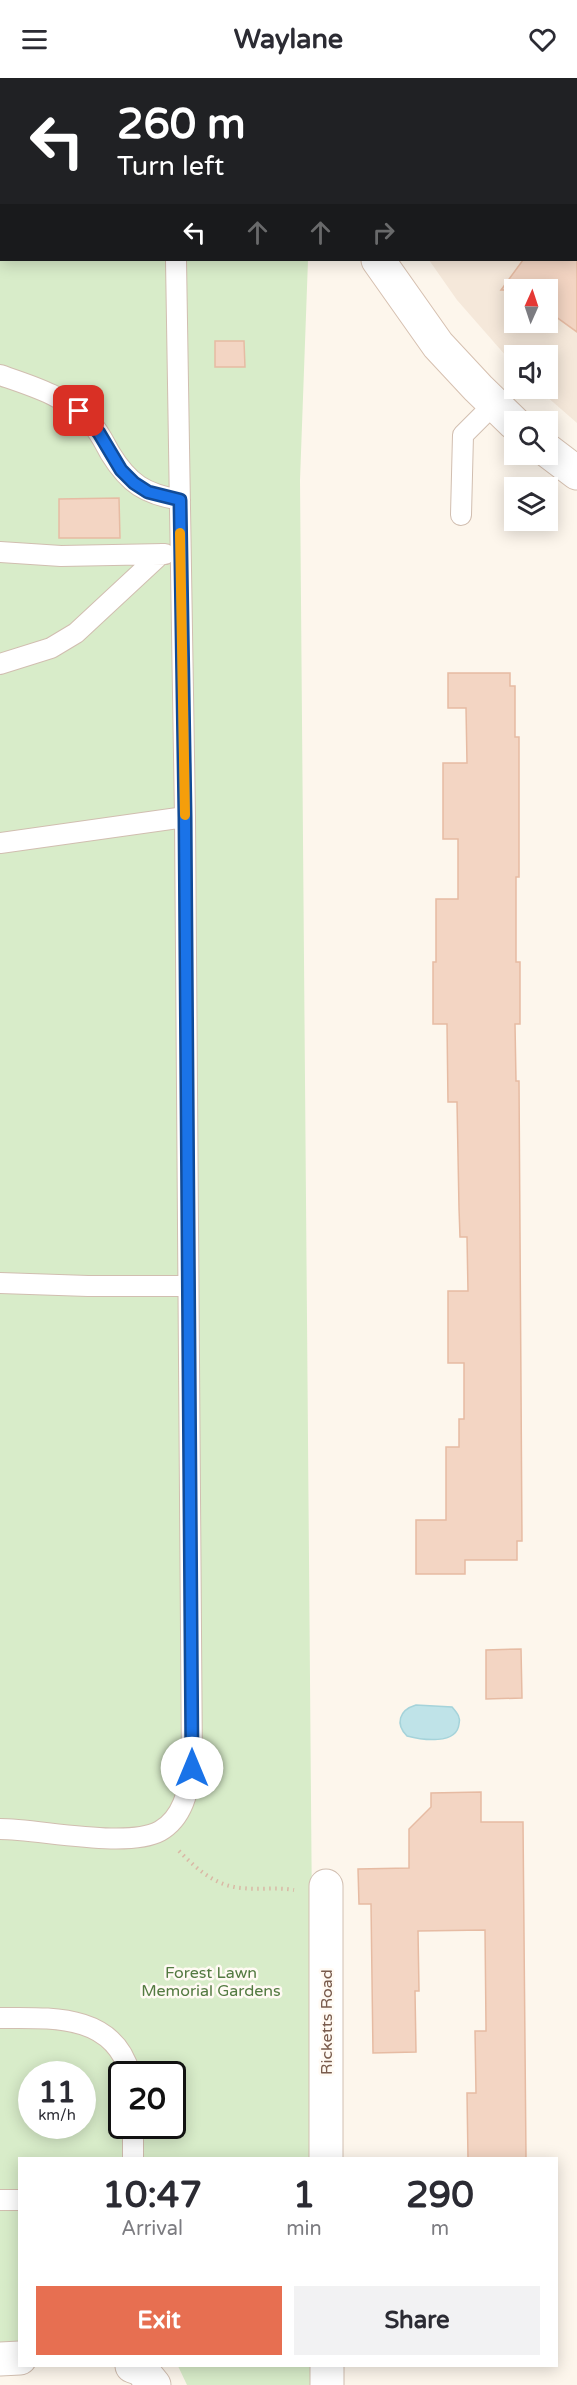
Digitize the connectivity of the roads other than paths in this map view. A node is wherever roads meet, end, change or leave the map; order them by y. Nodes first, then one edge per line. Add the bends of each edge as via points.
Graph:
1 (176, 261) edge
2 (379, 261) edge
3 (0, 375) edge
4 (504, 412) edge
5 (504, 414) edge
6 (558, 459) edge
7 (577, 473) edge
8 (180, 500) junction
9 (461, 515) dead end
10 (0, 552) edge
11 (171, 554) junction
12 (0, 664) edge
13 (185, 817) junction
14 (0, 843) edge
15 (0, 1283) edge
16 (187, 1286) junction
17 (0, 1828) edge
18 (325, 1896) road end
19 (0, 2018) edge
20 (125, 2061) edge
21 (133, 2139) edge
22 (132, 2157) edge
23 (326, 2157) edge
24 (0, 2200) edge
25 (18, 2200) edge
26 (18, 2358) edge
27 (0, 2359) edge
28 (327, 2367) edge
29 (327, 2385) edge

1 - 8 lane
2 - 4 street via 438,345
3 - 8 lane via 58,397 79,411 134,483 148,492
5 - 9 lane via 464,435
6 - 7 street
8 - 11 lane
10 - 11 lane via 61,556
11 - 12 lane via 76,633 51,648
11 - 13 lane
13 - 14 lane
13 - 16 lane
15 - 16 lane
16 - 17 lane via 192,1768 188,1794 179,1812 160,1831 130,1837
18 - 23 street, Ricketts Road
19 - 20 lane via 51,2018 87,2025 104,2035
21 - 22 lane
24 - 25 lane
26 - 27 street
28 - 29 street

